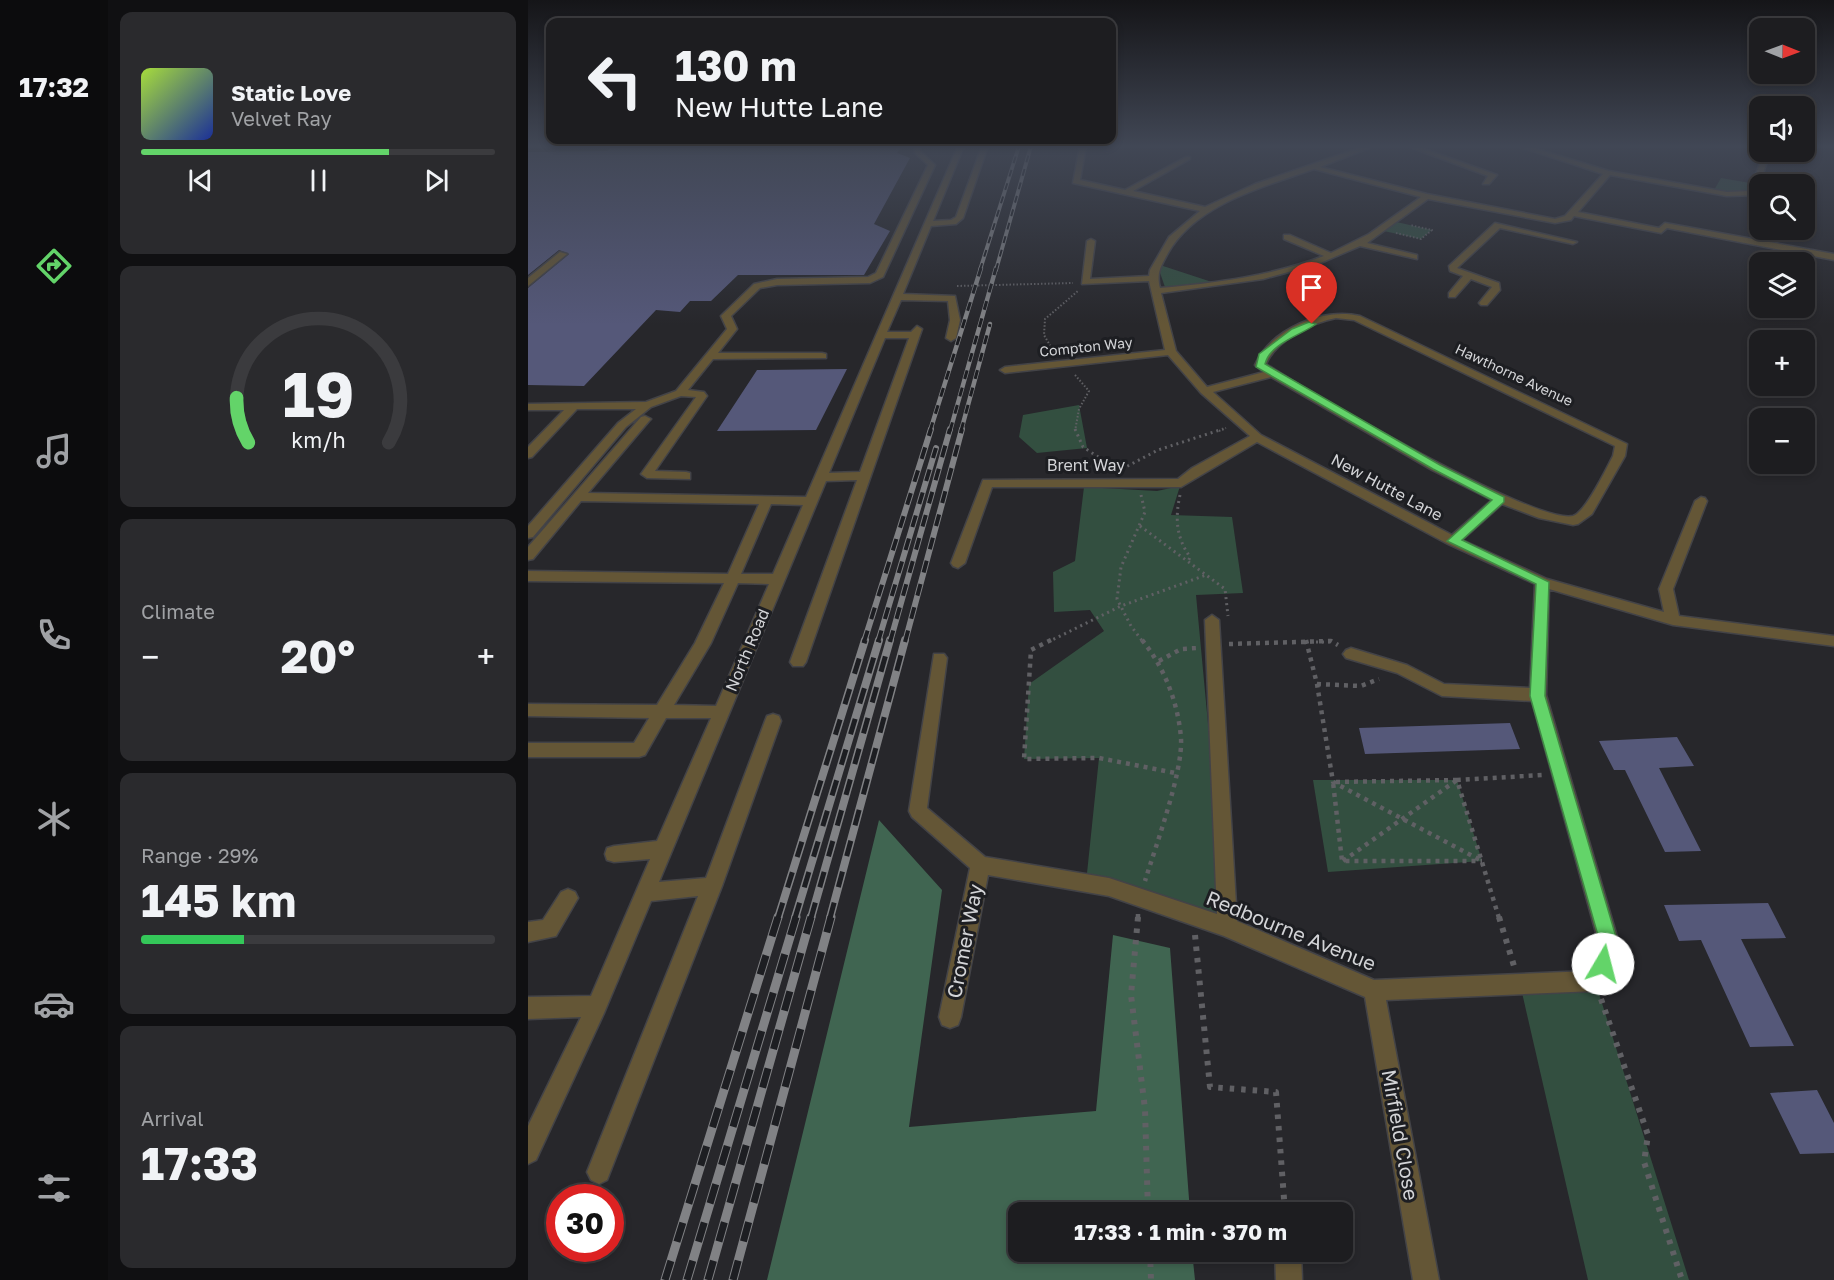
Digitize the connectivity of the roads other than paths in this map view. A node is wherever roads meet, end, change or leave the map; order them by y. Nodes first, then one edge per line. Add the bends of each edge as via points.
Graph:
1 (913, 206) edge
2 (937, 206) edge
3 (962, 206) edge
4 (1187, 206) edge
5 (1215, 206) edge
6 (1413, 206) edge
7 (1485, 206) edge
8 (1579, 206) edge
9 (1206, 210) junction
10 (1573, 213) junction
11 (1561, 220) junction
12 (927, 224) junction
13 (1287, 237) dead end
14 (1558, 238) junction
15 (1091, 241) dead end
16 (1573, 242) dead end
17 (1359, 243) junction
18 (563, 254) dead end
19 (1332, 256) junction
20 (1414, 257) dead end
21 (1834, 257) edge
22 (1468, 276) junction
23 (528, 283) edge
24 (1155, 284) junction
25 (1452, 294) dead end
26 (897, 297) junction
27 (1484, 303) dead end
28 (880, 335) junction
29 (951, 338) dead end
30 (1171, 352) junction
31 (709, 356) junction
32 (822, 356) dead end
33 (1005, 370) dead end
34 (1272, 374) junction
35 (1205, 391) junction
36 (680, 393) junction
37 (647, 405) junction
38 (528, 407) edge
39 (573, 407) junction
40 (645, 419) dead end
41 (1257, 437) junction
42 (528, 454) edge
43 (686, 476) dead end
44 (864, 476) junction
45 (820, 477) junction
46 (578, 497) junction
47 (1500, 499) junction
48 (767, 500) junction
49 (810, 501) junction
50 (1701, 501) dead end
51 (528, 534) edge
52 (1453, 541) junction
53 (528, 556) edge
54 (958, 563) dead end
55 (528, 576) edge
56 (777, 579) junction
57 (732, 580) junction
58 (1542, 582) junction
59 (1212, 620) road end
60 (1673, 620) junction
61 (1834, 641) edge
62 (1351, 654) road end
63 (939, 658) dead end
64 (798, 662) dead end
65 (1538, 696) junction
66 (528, 710) edge
67 (659, 712) junction
68 (721, 712) junction
69 (773, 721) dead end
70 (528, 750) edge
71 (664, 849) junction
72 (614, 854) dead end
73 (980, 865) junction
74 (712, 886) junction
75 (646, 892) junction
76 (568, 898) dead end
77 (1227, 927) junction
78 (528, 932) edge
79 (1374, 990) junction
80 (597, 1006) junction
81 (528, 1008) edge
82 (950, 1017) dead end
83 (528, 1152) edge
84 (599, 1172) dead end
85 (1288, 1262) edge
86 (1289, 1280) edge
87 (1426, 1280) edge

1 - 31 street via 880,275 870,280 757,286 726,316 732,329
2 - 12 street, North Road
3 - 12 street via 959,218 953,222
4 - 9 street
5 - 9 street
6 - 17 street
7 - 11 street
8 - 10 street
9 - 24 street via 1172,239 1154,270
10 - 11 street
10 - 21 street via 1661,231 1665,225
11 - 14 street via 1566,227
12 - 26 street, North Road
13 - 19 street
14 - 16 street
14 - 22 street via 1498,225 1455,262 1453,269
15 - 24 street via 1085,282
17 - 19 street
17 - 20 street
18 - 23 street
19 - 24 street via 1244,280
22 - 25 street
22 - 27 street via 1498,286
24 - 30 street, New Hutte Lane
26 - 28 street, North Road
26 - 29 street via 952,298 955,320
28 - 44 street via 915,332
28 - 45 street, North Road
30 - 33 street, Compton Way
30 - 35 street, New Hutte Lane
31 - 32 street
31 - 36 street
34 - 35 street
34 - 47 street
34 - 47 street, Hawthorne Avenue via 1260,365 1262,356 1295,331 1329,316 1357,318 1621,444 1619,456 1586,514 1574,521
35 - 41 street, New Hutte Lane
36 - 37 street
36 - 43 street via 702,396 647,474
37 - 39 street
37 - 51 street via 598,451
38 - 39 street
39 - 42 street
40 - 46 street
41 - 52 street, New Hutte Lane
41 - 54 street, Brent Way via 1181,483 987,483
44 - 45 street
44 - 64 street
45 - 49 street, North Road
46 - 48 street
46 - 53 street
47 - 52 street
48 - 49 street
48 - 57 street
49 - 56 street, North Road
50 - 60 street via 1666,589
52 - 58 street, New Hutte Lane
55 - 57 street
56 - 57 street
56 - 68 street, North Road
57 - 67 street via 686,675
58 - 60 street, New Hutte Lane
58 - 65 street
59 - 77 street
60 - 61 street, New Hutte Lane
62 - 65 street via 1402,669 1442,690
63 - 73 street via 918,812
65 - 79 street, Redbourne Avenue via 1610,947 1595,981
66 - 67 street
67 - 68 street
67 - 70 street via 639,750
68 - 71 street, North Road
69 - 74 street
71 - 72 street
71 - 75 street, North Road
73 - 77 street, Redbourne Avenue via 1109,887
73 - 82 street, Cromer Way
74 - 75 street
74 - 84 street
75 - 80 street, North Road
76 - 78 street via 549,929
77 - 79 street, Redbourne Avenue
79 - 87 street, Mirfield Close
80 - 81 street
80 - 83 street, North Road
85 - 86 street

